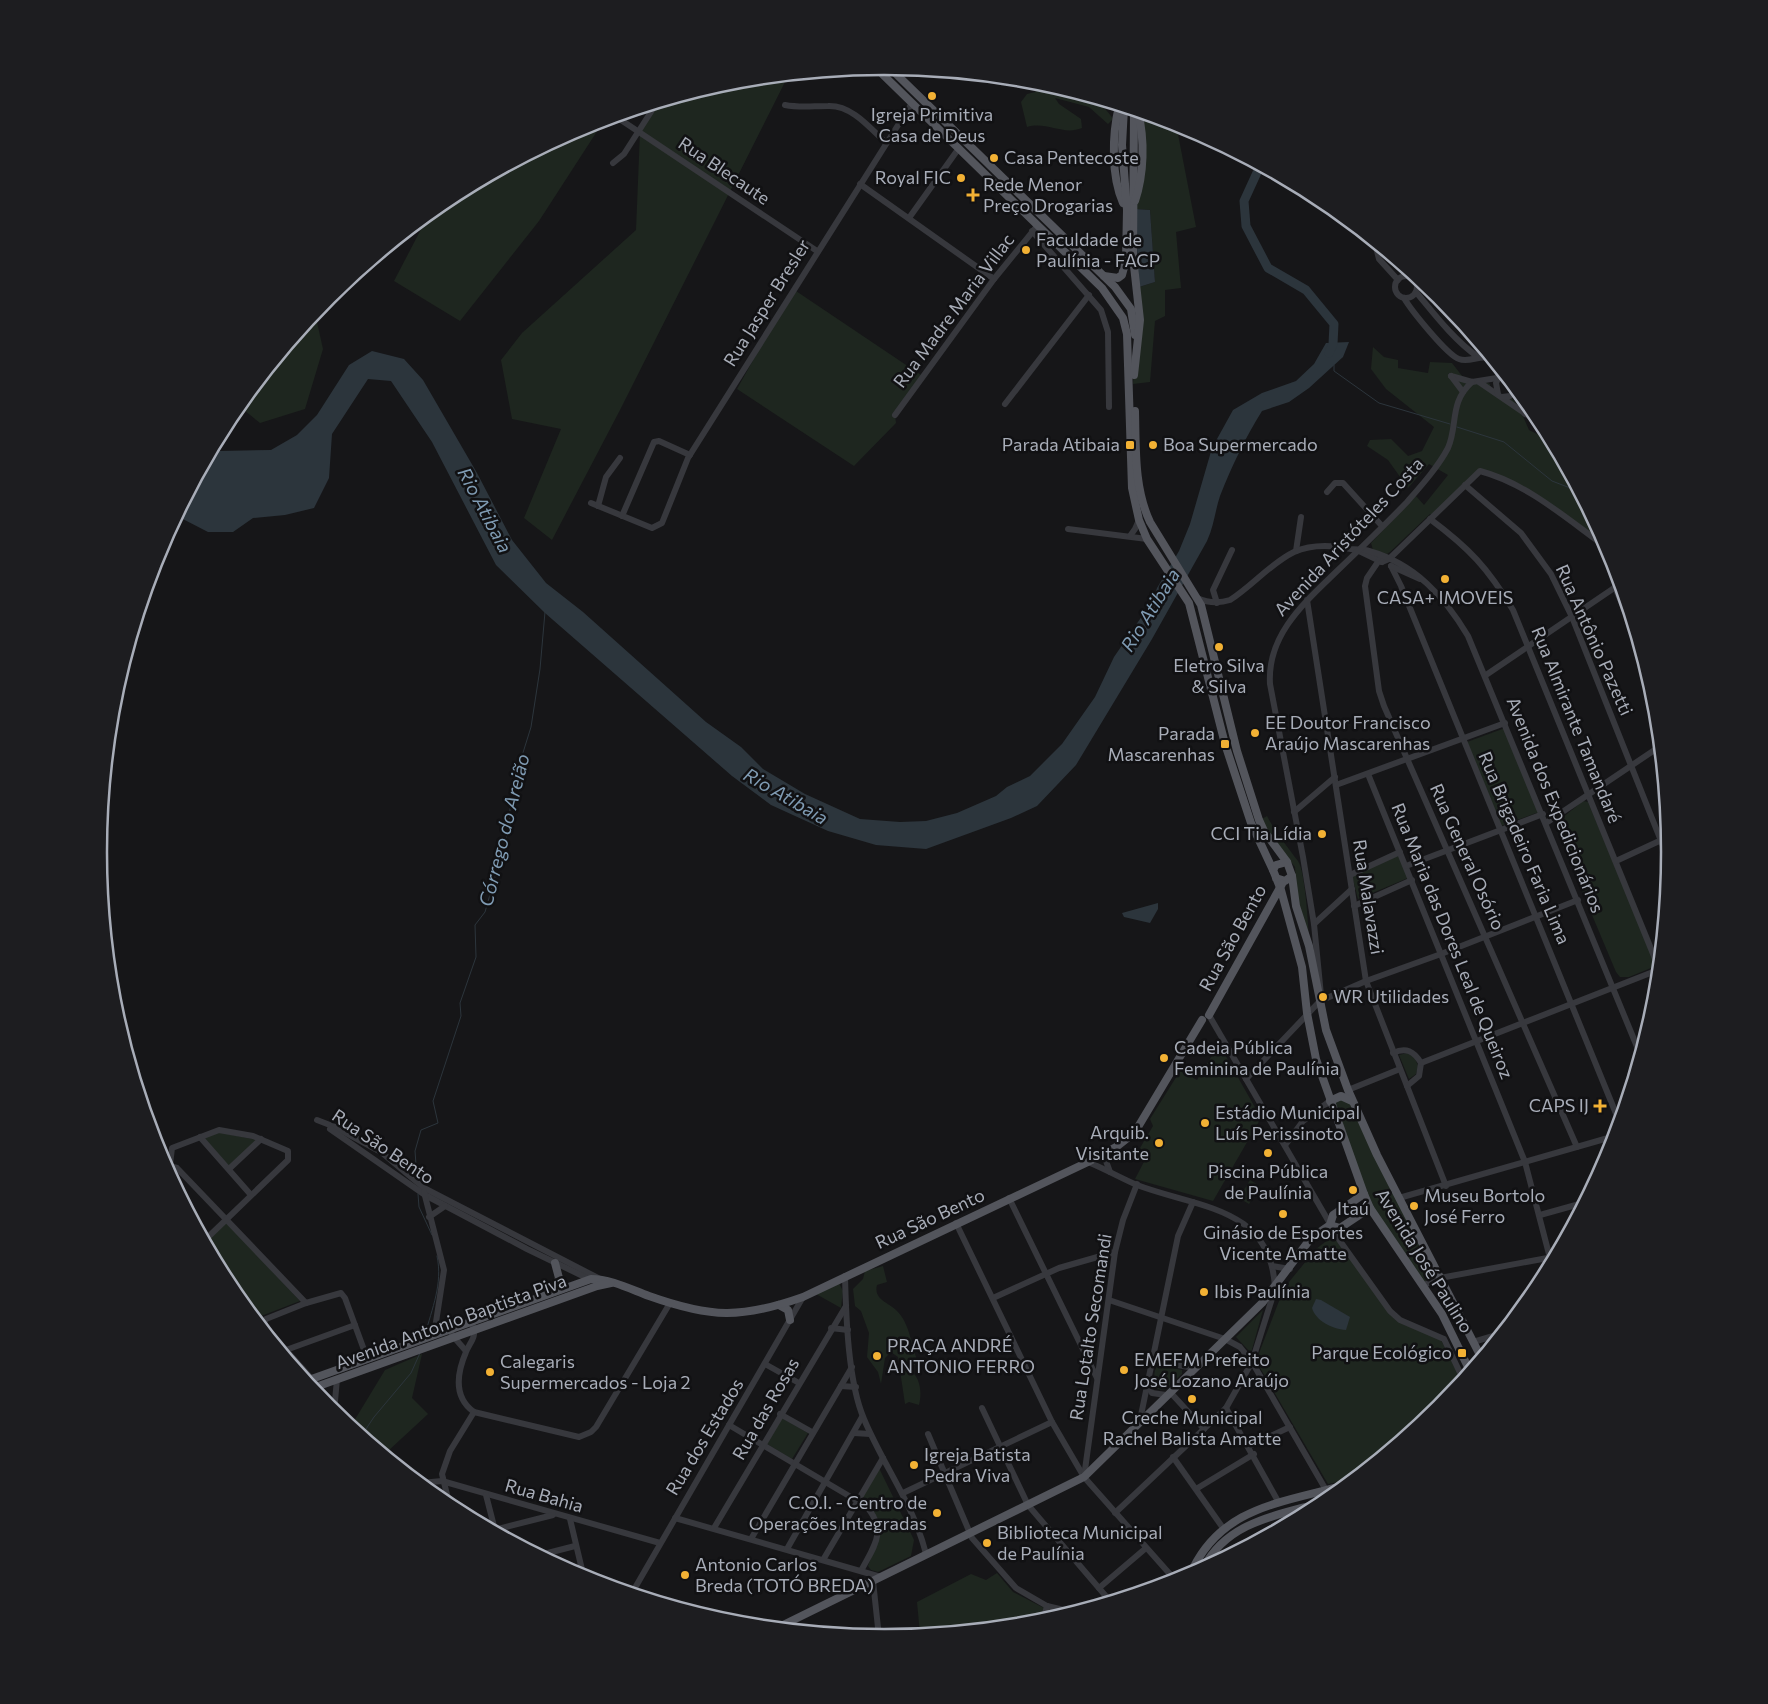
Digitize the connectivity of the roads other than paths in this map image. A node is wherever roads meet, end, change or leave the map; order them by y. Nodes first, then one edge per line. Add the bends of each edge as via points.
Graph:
1 (883, 75) edge
2 (898, 76) edge
3 (912, 103) junction
4 (784, 105) dead end
5 (652, 110) edge
6 (1118, 111) edge
7 (1124, 113) edge
8 (1134, 116) edge
9 (1140, 118) edge
10 (622, 121) edge
11 (640, 132) junction
12 (886, 143) junction
13 (1122, 145) junction
14 (1133, 145) junction
15 (959, 148) junction
16 (613, 163) dead end
17 (860, 184) junction
18 (1129, 210) junction
19 (909, 218) junction
20 (1035, 228) junction
21 (817, 250) junction
22 (1378, 253) edge
23 (1104, 276) junction
24 (1406, 278) edge
25 (994, 279) junction
26 (1398, 280) junction
27 (1416, 287) edge
28 (1416, 292) junction
29 (1089, 294) junction
30 (1404, 298) junction
31 (1422, 300) junction
32 (1412, 309) junction
33 (1438, 318) junction
34 (1427, 327) junction
35 (1462, 346) junction
36 (1136, 352) junction
37 (1451, 355) junction
38 (1478, 357) junction
39 (1482, 357) edge
40 (1497, 378) joint
41 (1476, 382) junction
42 (1463, 392) junction
43 (1511, 394) edge
44 (1499, 396) junction
45 (1516, 400) edge
46 (1005, 404) dead end
47 (1109, 406) dead end
48 (1516, 406) junction
49 (1524, 414) joint
50 (895, 415) dead end
51 (1527, 416) edge
52 (690, 455) junction
53 (620, 458) dead end
54 (1465, 485) junction
55 (1327, 492) dead end
56 (622, 516) junction
57 (1301, 517) dead end
58 (1430, 519) junction
59 (1139, 520) junction
60 (1382, 526) junction
61 (1068, 529) dead end
62 (1130, 536) junction
63 (1147, 539) junction
64 (1595, 539) edge
65 (1232, 550) dead end
66 (1358, 550) junction
67 (1296, 551) junction
68 (1383, 559) junction
69 (1391, 566) junction
70 (1400, 567) junction
71 (1409, 574) junction
72 (1423, 580) junction
73 (1401, 583) junction
74 (1615, 588) edge
75 (1197, 598) junction
76 (1307, 600) junction
77 (1217, 603) junction
78 (1572, 617) junction
79 (1528, 647) junction
80 (1486, 675) junction
81 (1505, 723) junction
82 (1462, 739) junction
83 (1654, 750) edge
84 (1408, 759) junction
85 (1632, 765) junction
86 (1368, 774) junction
87 (1335, 777) junction
88 (1336, 786) junction
89 (1589, 794) junction
90 (1294, 812) junction
91 (1543, 814) junction
92 (1546, 823) junction
93 (1500, 830) junction
94 (1659, 841) junction
95 (1661, 844) edge
96 (1448, 850) junction
97 (1400, 852) junction
98 (1616, 861) junction
99 (1287, 862) junction
100 (1406, 866) junction
101 (1274, 874) junction
102 (1350, 875) junction
103 (1412, 880) junction
104 (1285, 881) junction
105 (1352, 889) junction
106 (1578, 900) junction
107 (1354, 906) junction
108 (1534, 916) junction
109 (1314, 924) junction
110 (1485, 936) junction
111 (1441, 954) junction
112 (1654, 955) edge
113 (1651, 973) edge
114 (1366, 981) junction
115 (1613, 987) junction
116 (1320, 1001) junction
117 (1573, 1002) junction
118 (1307, 1013) junction
119 (1205, 1019) junction
120 (1523, 1023) junction
121 (1476, 1042) junction
122 (1637, 1046) edge
123 (1394, 1052) junction
124 (1421, 1062) junction
125 (1400, 1069) junction
126 (1246, 1079) junction
127 (1407, 1086) junction
128 (1348, 1090) junction
129 (1330, 1101) junction
130 (1352, 1101) junction
131 (1616, 1113) edge
132 (200, 1137) junction
133 (261, 1139) junction
134 (1606, 1139) edge
135 (1286, 1144) junction
136 (1577, 1147) junction
137 (381, 1152) junction
138 (1107, 1152) junction
139 (170, 1159) edge
140 (377, 1160) junction
141 (1088, 1162) junction
142 (1525, 1162) junction
143 (175, 1168) edge
144 (229, 1169) junction
145 (1110, 1172) junction
146 (1137, 1184) junction
147 (1446, 1186) junction
148 (424, 1191) junction
149 (251, 1194) junction
150 (1364, 1194) junction
151 (1009, 1198) junction
152 (1399, 1198) junction
153 (1194, 1202) junction
154 (1576, 1205) edge
155 (445, 1206) junction
156 (1370, 1208) junction
157 (1540, 1215) junction
158 (429, 1217) junction
159 (226, 1220) junction
160 (956, 1223) junction
161 (1330, 1225) junction
162 (209, 1236) edge
163 (1550, 1251) edge
164 (1116, 1252) junction
165 (546, 1256) junction
166 (1545, 1260) edge
167 (555, 1263) junction
168 (1272, 1266) junction
169 (1290, 1269) junction
170 (1047, 1273) junction
171 (845, 1276) junction
172 (1440, 1278) junction
173 (590, 1279) junction
174 (605, 1283) junction
175 (1424, 1285) junction
176 (1275, 1289) junction
177 (554, 1292) junction
178 (803, 1297) junction
179 (993, 1298) junction
180 (1109, 1300) junction
181 (306, 1303) junction
182 (670, 1303) junction
183 (779, 1305) junction
184 (846, 1306) junction
185 (483, 1317) junction
186 (1160, 1317) junction
187 (790, 1320) junction
188 (266, 1322) edge
189 (471, 1322) junction
190 (355, 1325) junction
191 (486, 1326) junction
192 (831, 1328) junction
193 (451, 1329) junction
194 (475, 1330) junction
195 (848, 1330) junction
196 (1215, 1335) junction
197 (427, 1337) junction
198 (455, 1337) junction
199 (1490, 1337) edge
200 (1225, 1338) junction
201 (1473, 1342) junction
202 (405, 1345) junction
203 (1216, 1347) junction
204 (288, 1349) edge
205 (466, 1351) junction
206 (1479, 1351) edge
207 (408, 1354) junction
208 (366, 1358) junction
209 (1100, 1359) junction
210 (1087, 1360) junction
211 (1151, 1360) junction
212 (1252, 1362) junction
213 (765, 1364) junction
214 (1467, 1365) edge
215 (852, 1367) junction
216 (1194, 1368) junction
217 (1460, 1373) edge
218 (313, 1378) edge
219 (1098, 1378) junction
220 (337, 1380) junction
221 (799, 1383) junction
222 (1147, 1383) junction
223 (320, 1386) edge
224 (841, 1386) junction
225 (856, 1387) junction
226 (1168, 1393) junction
227 (335, 1401) edge
228 (982, 1408) dead end
229 (1226, 1408) junction
230 (474, 1412) junction
231 (780, 1414) junction
232 (862, 1417) junction
233 (1140, 1420) junction
234 (1052, 1422) junction
235 (730, 1425) junction
236 (1290, 1427) junction
237 (1204, 1429) junction
238 (812, 1432) junction
239 (854, 1433) junction
240 (870, 1434) junction
241 (928, 1434) dead end
242 (762, 1445) junction
243 (1001, 1446) junction
244 (1249, 1446) junction
245 (1254, 1454) junction
246 (1173, 1457) junction
247 (883, 1458) junction
248 (794, 1464) junction
249 (946, 1473) junction
250 (1084, 1477) junction
251 (442, 1481) junction
252 (430, 1482) edge
253 (826, 1483) junction
254 (1196, 1489) junction
255 (1326, 1490) joint
256 (446, 1493) edge
257 (904, 1493) junction
258 (486, 1495) junction
259 (1310, 1495) junction
260 (1294, 1499) junction
261 (856, 1501) junction
262 (1278, 1503) junction
263 (1308, 1503) edge
264 (1028, 1505) junction
265 (1298, 1509) joint
266 (1115, 1513) junction
267 (554, 1514) junction
268 (1249, 1514) junction
269 (675, 1518) junction
270 (570, 1519) junction
271 (492, 1523) edge
272 (1252, 1523) junction
273 (501, 1528) edge
274 (714, 1528) junction
275 (1223, 1528) junction
276 (970, 1532) junction
277 (751, 1539) junction
278 (660, 1543) junction
279 (575, 1546) junction
280 (1146, 1548) junction
281 (787, 1550) junction
282 (549, 1553) edge
283 (926, 1554) junction
284 (1213, 1556) edge
285 (823, 1560) junction
286 (1196, 1564) edge
287 (581, 1567) edge
288 (861, 1571) junction
289 (1170, 1574) edge
290 (881, 1577) junction
291 (873, 1581) junction
292 (635, 1588) edge
293 (858, 1588) junction
294 (1099, 1588) junction
295 (1106, 1597) edge
296 (1047, 1606) junction
297 (1059, 1609) edge
298 (1045, 1612) edge
299 (790, 1623) edge
300 (878, 1629) edge

1 - 3 main road
2 - 23 main road
3 - 12 street, Rua Jasper Bresler
3 - 15 main road
4 - 12 street via 842,107
5 - 11 street
6 - 18 main road via 1115,166 1119,195
7 - 13 main road
8 - 14 main road
9 - 18 main road via 1142,178
10 - 11 street, Rua Blecaute
11 - 16 street
11 - 21 street, Rua Blecaute
12 - 17 street, Rua Jasper Bresler
13 - 14 main road
13 - 18 main road
14 - 18 main road
15 - 19 street
15 - 20 main road
17 - 19 street
17 - 21 street, Rua Jasper Bresler
18 - 23 main road via 1125,268 1118,278
18 - 36 main road via 1140,307
19 - 25 street
20 - 25 street, Rua Madre Maria Villac
20 - 29 street
20 - 59 main road via 1110,298 1123,318 1127,334 1132,488
21 - 52 street, Rua Jasper Bresler
22 - 26 street via 1379,259
23 - 36 main road via 1131,309
24 - 26 street
25 - 50 street, Rua Madre Maria Villac
26 - 30 street via 1396,292
27 - 28 street
28 - 30 street
28 - 31 street
29 - 46 street
29 - 47 street via 1101,310 1108,332
30 - 32 street
31 - 32 street via 1419,307
31 - 33 street
32 - 34 street
33 - 34 street via 1430,319
33 - 35 street
34 - 37 street
35 - 37 street via 1455,348
35 - 38 street
36 - 75 main road via 1133,384 1138,479 1143,508
37 - 38 street via 1463,360
38 - 39 street
40 - 41 street
40 - 44 street via 1495,387
41 - 42 street
41 - 42 street via 1451,376
41 - 44 street
42 - 60 street, Avenida Aristóteles Costa via 1454,414 1448,446 1423,483
43 - 44 street
44 - 48 street
45 - 48 street
48 - 49 street
49 - 51 street
52 - 56 street, Rua Jasper Bresler via 660,525 652,528
52 - 56 street via 659,441 654,442
53 - 56 street via 606,477 594,505
54 - 58 street, Rua General Osório
54 - 64 street, Rua General Osório via 1480,472 1501,477 1522,487
54 - 78 street, Rua Antônio Pazetti via 1512,524 1538,553
55 - 60 street via 1335,483 1343,483
57 - 67 street
58 - 68 street, Rua General Osório
58 - 79 street, Rua Almirante Tamandaré via 1468,549 1489,572 1513,610
59 - 62 street
59 - 63 main road
60 - 66 street, Avenida Aristóteles Costa
61 - 62 street
62 - 63 street
63 - 101 main road via 1182,591 1194,617 1228,752 1251,823
65 - 77 street via 1213,590
66 - 67 street, Avenida dos Expedicionários via 1310,546
66 - 68 street, Avenida dos Expedicionários
66 - 76 street, Avenida Aristóteles Costa
67 - 77 street via 1235,597
68 - 69 street, Avenida dos Expedicionários
68 - 70 street, Avenida dos Expedicionários
68 - 84 street, Rua General Osório via 1364,586 1379,691
69 - 70 street, Avenida dos Expedicionários
69 - 73 street, Rua Brigadeiro Faria Lima
70 - 71 street, Avenida dos Expedicionários
70 - 72 street, Avenida dos Expedicionários via 1414,571
70 - 73 street, Rua Brigadeiro Faria Lima
71 - 72 street, Avenida dos Expedicionários
71 - 73 street
72 - 80 street, Avenida dos Expedicionários via 1452,610
73 - 82 street, Rua Brigadeiro Faria Lima
74 - 78 street
75 - 77 street
75 - 99 main road via 1237,751 1259,820
76 - 87 street, Rua Malavazzi
76 - 90 street, Avenida Aristóteles Costa via 1282,632 1269,672
78 - 79 street
78 - 85 street, Rua Antônio Pazetti
79 - 80 street
79 - 89 street, Rua Almirante Tamandaré
80 - 81 street, Avenida dos Expedicionários
81 - 82 street
81 - 91 street, Avenida dos Expedicionários
82 - 84 street
82 - 93 street, Rua Brigadeiro Faria Lima
83 - 85 street
84 - 86 street
84 - 96 street, Rua General Osório
85 - 89 street
85 - 94 street, Rua Antônio Pazetti
86 - 88 street
86 - 97 street, Rua Maria das Dores Leal de Queiroz
87 - 88 street, Rua Malavazzi
87 - 90 street
88 - 102 street, Rua Malavazzi
89 - 92 street
89 - 98 street, Rua Almirante Tamandaré
90 - 109 street, Avenida Aristóteles Costa
91 - 92 street, Avenida dos Expedicionários
91 - 93 street
92 - 106 street, Avenida dos Expedicionários
93 - 96 street
93 - 108 street, Rua Brigadeiro Faria Lima
94 - 95 street, Rua Antônio Pazetti
94 - 98 street
96 - 100 street
96 - 110 street, Rua General Osório
97 - 100 street, Rua Maria das Dores Leal de Queiroz
97 - 102 street
98 - 112 street, Rua Almirante Tamandaré
99 - 101 main road via 1276,865
99 - 104 main road
100 - 103 street, Rua Maria das Dores Leal de Queiroz
101 - 104 main road
102 - 105 street, Rua Malavazzi
103 - 107 street
103 - 111 street, Rua Maria das Dores Leal de Queiroz
104 - 116 main road, Avenida José Paulino via 1309,946
104 - 118 main road, Avenida José Paulino via 1302,966
104 - 119 main road, Rua São Bento
105 - 107 street, Rua Malavazzi
105 - 109 street
106 - 108 street
106 - 115 street, Avenida dos Expedicionários
107 - 114 street, Rua Malavazzi
108 - 110 street
108 - 117 street, Rua Brigadeiro Faria Lima
109 - 116 street, Avenida Aristóteles Costa via 1322,989
110 - 111 street
110 - 120 street, Rua General Osório
111 - 114 street
111 - 121 street, Rua Maria das Dores Leal de Queiroz
113 - 115 street
114 - 116 street
114 - 123 street, Rua Malavazzi
115 - 117 street
115 - 122 street, Avenida dos Expedicionários
116 - 118 street
116 - 128 main road, Avenida José Paulino via 1326,1030
117 - 120 street
117 - 131 street, Rua Brigadeiro Faria Lima
118 - 126 street
118 - 129 main road, Avenida José Paulino via 1316,1060
119 - 126 street via 1218,1029
119 - 138 main road, Rua São Bento via 1134,1132
120 - 121 street
120 - 136 street, Rua General Osório
121 - 124 street
121 - 142 street, Rua Maria das Dores Leal de Queiroz
123 - 124 street via 1408,1050
123 - 125 street, Rua Malavazzi
124 - 127 street via 1419,1076
125 - 127 street, Rua Malavazzi
125 - 128 street
126 - 135 street
127 - 147 street, Rua Malavazzi
128 - 130 main road, Avenida José Paulino
129 - 130 main road via 1341,1096
129 - 135 street via 1303,1121
129 - 150 main road, Avenida José Paulino
130 - 152 main road, Avenida José Paulino
132 - 133 street via 218,1130
132 - 139 street via 172,1148
132 - 144 street
133 - 144 street
133 - 149 street via 286,1149 290,1154 288,1160
134 - 136 street
135 - 161 street
136 - 142 street
137 - 140 street
137 - 140 street, Rua São Bento via 317,1120
137 - 148 street, Rua São Bento
138 - 141 main road, Rua São Bento
138 - 145 street
140 - 148 street, Rua São Bento
141 - 145 street
141 - 151 main road, Rua São Bento
142 - 147 street
142 - 157 street, Rua Maria das Dores Leal de Queiroz
143 - 159 street
144 - 149 street
145 - 146 street
146 - 153 street
146 - 164 street, Rua Lotalto Secomandi via 1123,1220
147 - 152 street
148 - 155 street, Rua São Bento
148 - 158 street
148 - 165 street, Rua São Bento
149 - 159 street
150 - 156 main road, Avenida José Paulino
150 - 161 main road via 1332,1215
151 - 160 main road, Rua São Bento
151 - 170 street
152 - 172 main road, Avenida José Paulino
153 - 168 street via 1238,1218 1255,1233
153 - 186 street via 1178,1236
154 - 157 street
155 - 158 street
155 - 165 street, Rua São Bento
156 - 161 main road via 1340,1228
156 - 175 main road, Avenida José Paulino
157 - 163 street, Rua Maria das Dores Leal de Queiroz
158 - 197 street via 444,1270
159 - 162 street
159 - 181 street
160 - 171 main road, Rua São Bento
160 - 179 street
161 - 169 main road via 1311,1238
161 - 217 street via 1395,1316 1444,1339
164 - 170 street
164 - 180 street, Rua Lotalto Secomandi
165 - 167 street, Rua São Bento
165 - 174 street, Rua São Bento
166 - 172 street
167 - 173 street, Rua São Bento
167 - 177 main road via 558,1278
168 - 169 street
168 - 176 street
169 - 176 main road
170 - 179 street
170 - 210 street
171 - 178 main road, Rua São Bento
171 - 184 street
172 - 175 street
172 - 201 main road, Avenida José Paulino
173 - 174 main road, Rua São Bento
173 - 177 main road, Avenida Antonio Baptista Piva
174 - 182 main road, Rua São Bento
174 - 191 main road, Avenida Antonio Baptista Piva
175 - 214 main road, Avenida José Paulino
176 - 200 main road
176 - 212 street
177 - 185 main road, Avenida Antonio Baptista Piva
178 - 183 main road, Rua São Bento
178 - 187 street, Rua dos Estados
179 - 234 street
180 - 186 street
180 - 209 street, Rua Lotalto Secomandi
181 - 188 street via 266,1318
181 - 190 street via 341,1294
182 - 183 main road, Rua São Bento via 735,1314
182 - 230 street via 596,1426 586,1436 573,1438
183 - 187 main road via 788,1310
184 - 192 street, Rua das Rosas
184 - 195 street
185 - 189 main road, Avenida Antonio Baptista Piva
185 - 191 main road
186 - 196 street
186 - 211 street
187 - 213 street, Rua dos Estados
189 - 193 main road, Avenida Antonio Baptista Piva
189 - 194 street
190 - 204 street
190 - 208 street
191 - 194 main road, Avenida Antonio Baptista Piva
192 - 195 street
192 - 221 street, Rua das Rosas
193 - 197 main road, Avenida Antonio Baptista Piva
193 - 198 street
194 - 198 main road, Avenida Antonio Baptista Piva
194 - 205 street
195 - 215 street
196 - 200 street
196 - 203 main road via 1218,1339
197 - 202 main road, Avenida Antonio Baptista Piva
198 - 205 street
198 - 207 main road, Avenida Antonio Baptista Piva
199 - 201 street
200 - 203 main road
200 - 212 street via 1240,1347
201 - 206 main road, Avenida José Paulino
202 - 207 main road
202 - 208 main road, Avenida Antonio Baptista Piva
203 - 216 main road
205 - 230 street via 459,1392 464,1404
207 - 220 main road, Avenida Antonio Baptista Piva
208 - 218 main road, Avenida Antonio Baptista Piva
209 - 210 street
209 - 219 street, Rua Lotalto Secomandi
210 - 219 street
211 - 216 street
211 - 222 street
212 - 229 street
212 - 236 street
213 - 221 street
213 - 235 street, Rua dos Estados
215 - 224 street
215 - 225 street
216 - 226 main road
219 - 250 street, Rua Lotalto Secomandi
220 - 223 main road, Avenida Antonio Baptista Piva
220 - 227 street
221 - 231 street, Rua das Rosas
222 - 226 street via 1152,1393
222 - 233 street
224 - 225 street
224 - 238 street
225 - 232 street
226 - 233 main road
226 - 237 street
228 - 243 street
229 - 237 street
229 - 244 street
230 - 251 street via 450,1452
231 - 238 street
231 - 242 street, Rua das Rosas
232 - 239 street
232 - 240 street
233 - 250 main road
234 - 243 street
234 - 250 street
235 - 242 street
235 - 269 street, Rua dos Estados
236 - 244 street
236 - 255 street
237 - 246 street
238 - 248 street
239 - 240 street
239 - 253 street
240 - 247 street
241 - 249 street
242 - 248 street
242 - 274 street, Rua das Rosas
243 - 249 street
243 - 264 street
244 - 245 street
245 - 254 street
245 - 262 street
246 - 254 street
246 - 266 street
247 - 257 street
247 - 261 street
248 - 253 street
248 - 277 street
249 - 257 street
249 - 276 street
250 - 264 main road
250 - 266 street
251 - 252 street, Rua Bahia
251 - 256 street
251 - 258 street, Rua Bahia
253 - 261 street
253 - 281 street
254 - 275 street
255 - 259 main road
257 - 283 street
258 - 267 street, Rua Bahia
258 - 271 street
259 - 260 main road
259 - 263 main road via 1306,1501
260 - 262 main road
260 - 265 main road via 1299,1502
261 - 285 street
261 - 288 street via 866,1506 876,1519 879,1530
262 - 268 main road
264 - 276 main road
264 - 294 street
265 - 272 main road
266 - 280 street
267 - 270 street, Rua Bahia
267 - 273 street
268 - 272 main road
268 - 275 main road
269 - 274 street
269 - 278 street, Rua dos Estados
270 - 278 street, Rua Bahia
270 - 279 street
272 - 284 main road via 1230,1535
274 - 277 street
275 - 286 main road via 1202,1550
276 - 283 main road
276 - 296 street via 1016,1588
277 - 281 street
278 - 292 street, Rua dos Estados
279 - 282 street
279 - 287 street
280 - 289 street
280 - 294 street
281 - 285 street
283 - 290 main road
285 - 288 street
288 - 290 street
288 - 293 street via 863,1580
290 - 291 main road
291 - 293 main road
291 - 300 street
293 - 299 main road
294 - 295 street
296 - 297 street
296 - 298 street

